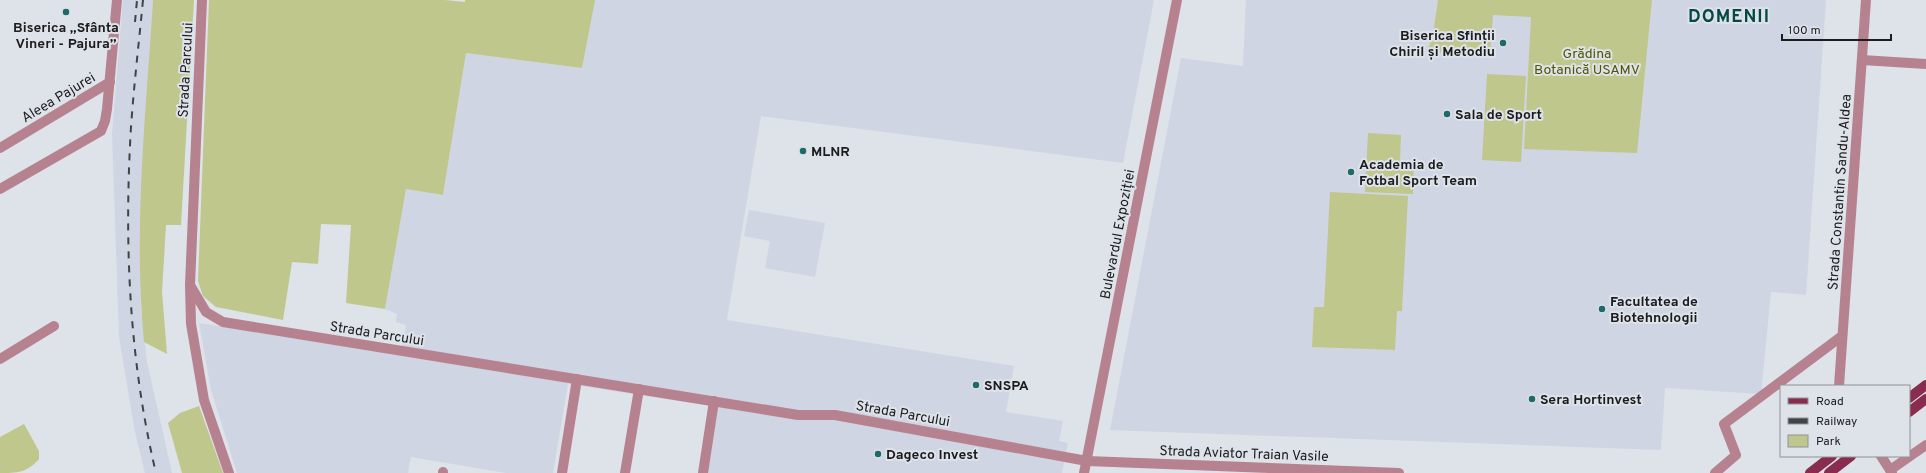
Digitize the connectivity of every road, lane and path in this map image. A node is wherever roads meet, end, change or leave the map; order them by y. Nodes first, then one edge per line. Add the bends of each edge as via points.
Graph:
1 (117, 0) edge
2 (202, 0) edge
3 (1177, 0) edge
4 (1866, 0) edge
5 (1862, 60) junction
6 (1926, 64) edge
7 (110, 82) junction
8 (0, 148) edge
9 (0, 189) edge
10 (190, 285) junction
11 (54, 326) dead end
12 (1842, 336) junction
13 (0, 359) edge
14 (577, 379) junction
15 (1840, 385) edge
16 (1926, 385) edge
17 (639, 389) junction
18 (1910, 397) edge
19 (1926, 399) edge
20 (714, 401) junction
21 (1910, 411) edge
22 (1926, 445) edge
23 (1831, 457) edge
24 (1848, 457) edge
25 (1882, 457) edge
26 (1087, 461) junction
27 (1891, 472) edge
28 (229, 473) edge
29 (562, 473) edge
30 (625, 473) edge
31 (703, 473) edge
32 (1084, 473) edge
33 (1378, 473) edge
34 (1399, 473) edge
35 (1715, 473) edge
36 (1810, 473) edge
37 (1829, 473) edge

1 - 7 street
2 - 10 street, Strada Parcului
3 - 26 street, Bulevardul Expoziției
4 - 5 street, Strada Constantin Sandu-Aldea
5 - 6 street
5 - 12 street, Strada Constantin Sandu-Aldea
7 - 8 street, Aleea Pajurei
7 - 9 street via 105,121 101,131
10 - 14 street, Strada Parcului via 206,312 223,322
10 - 28 street, Strada Parcului via 191,324 204,400
11 - 13 street
12 - 15 street, Strada Constantin Sandu-Aldea
12 - 35 street via 1724,424 1736,455
14 - 17 street, Strada Parcului
14 - 29 street
16 - 18 main road
17 - 20 street, Strada Parcului
17 - 30 street
19 - 21 main road
20 - 26 street, Strada Parcului via 803,416 835,415
20 - 31 street
22 - 27 street
23 - 36 main road
24 - 37 main road
25 - 27 street
26 - 32 street, Bulevardul Expoziției
26 - 33 street, Strada Aviator Traian Vasile
33 - 34 street, Strada Aviator Traian Vasile

